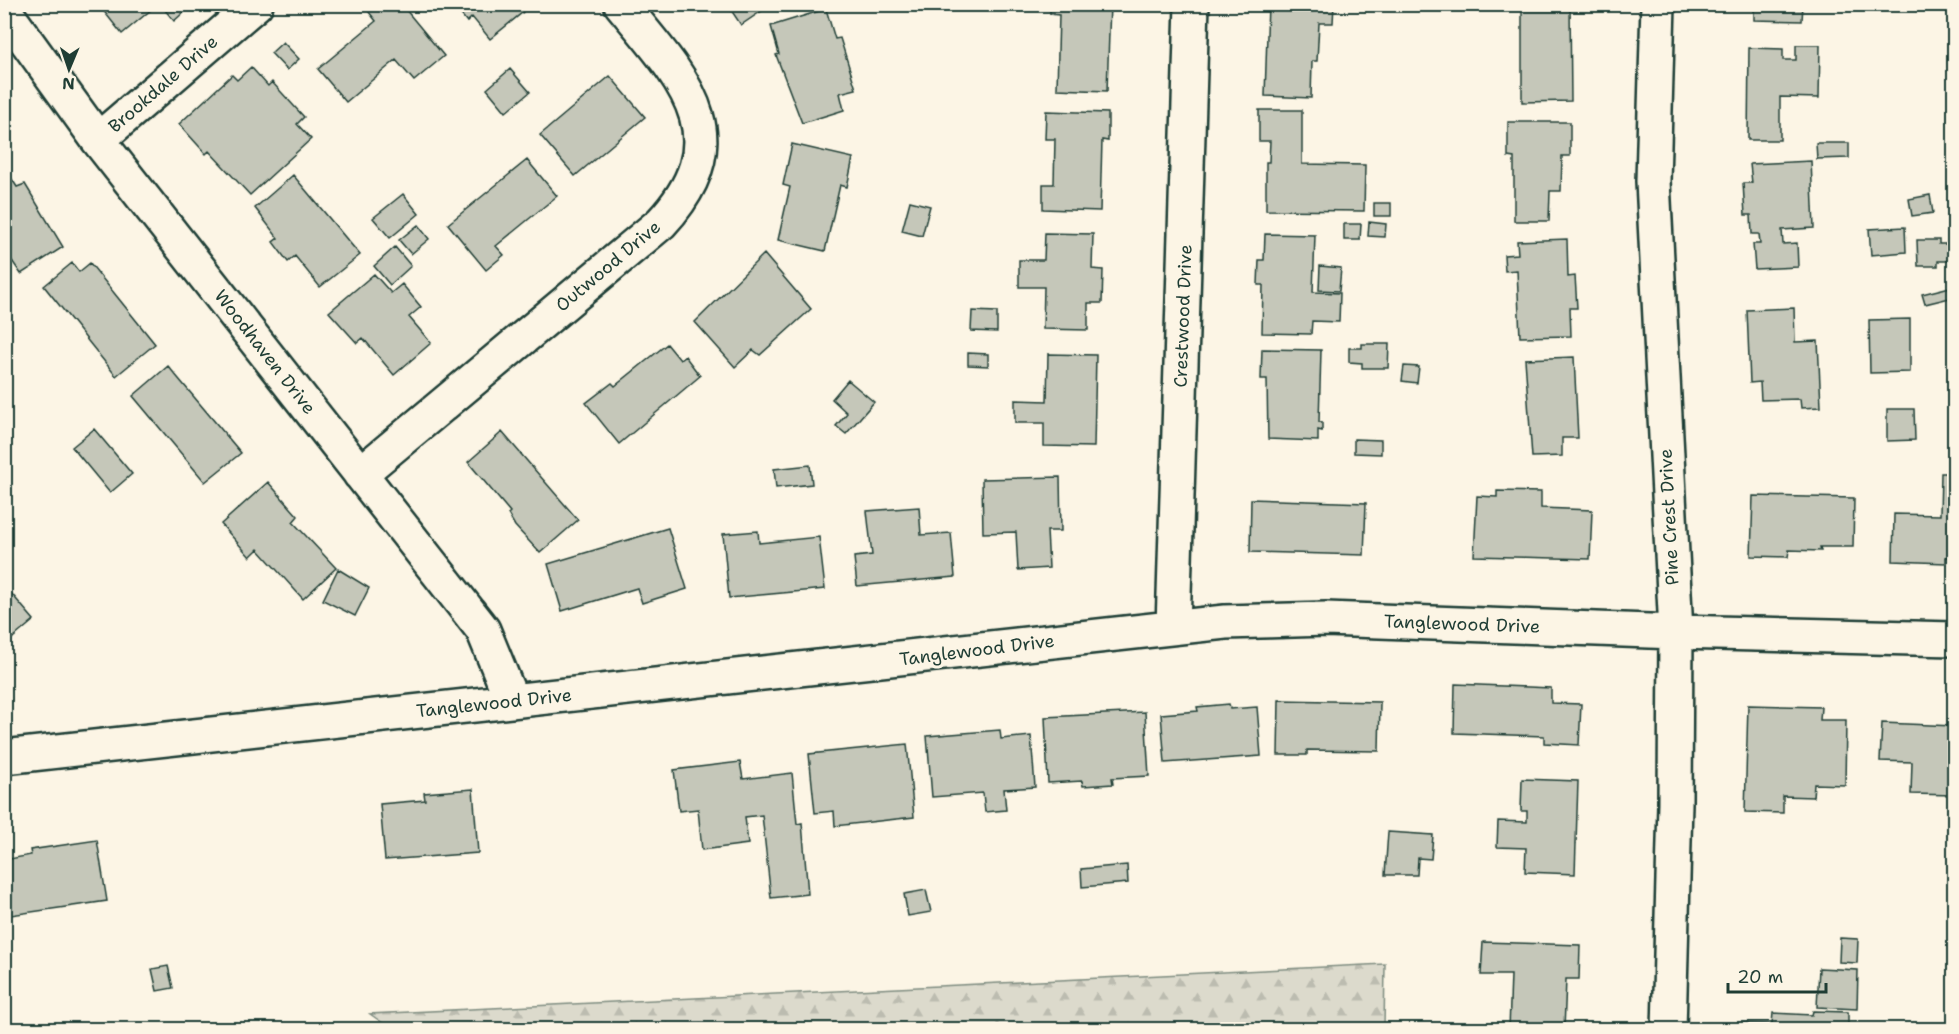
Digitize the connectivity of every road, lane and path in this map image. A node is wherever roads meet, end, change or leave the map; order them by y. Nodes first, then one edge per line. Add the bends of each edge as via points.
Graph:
1 (256, 4) edge
2 (621, 4) edge
3 (1192, 4) edge
4 (1658, 4) edge
5 (4, 10) edge
6 (98, 141) junction
7 (360, 474) junction
8 (1173, 627) junction
9 (1676, 632) junction
10 (1954, 639) edge
11 (512, 701) junction
12 (4, 757) edge
13 (1669, 1029) edge

1 - 6 street, Brookdale Drive
2 - 7 street, Outwood Drive via 675,70 693,101 700,136 696,172 679,203 661,223
3 - 8 street, Crestwood Drive
4 - 9 street, Pine Crest Drive via 1653,181
5 - 6 street, Woodhaven Drive
6 - 7 street, Woodhaven Drive
7 - 11 street, Woodhaven Drive via 483,630
8 - 9 street, Tanglewood Drive via 1326,619
8 - 11 street, Tanglewood Drive
9 - 10 street, Tanglewood Drive
9 - 13 street, Pine Crest Drive
11 - 12 street, Tanglewood Drive

